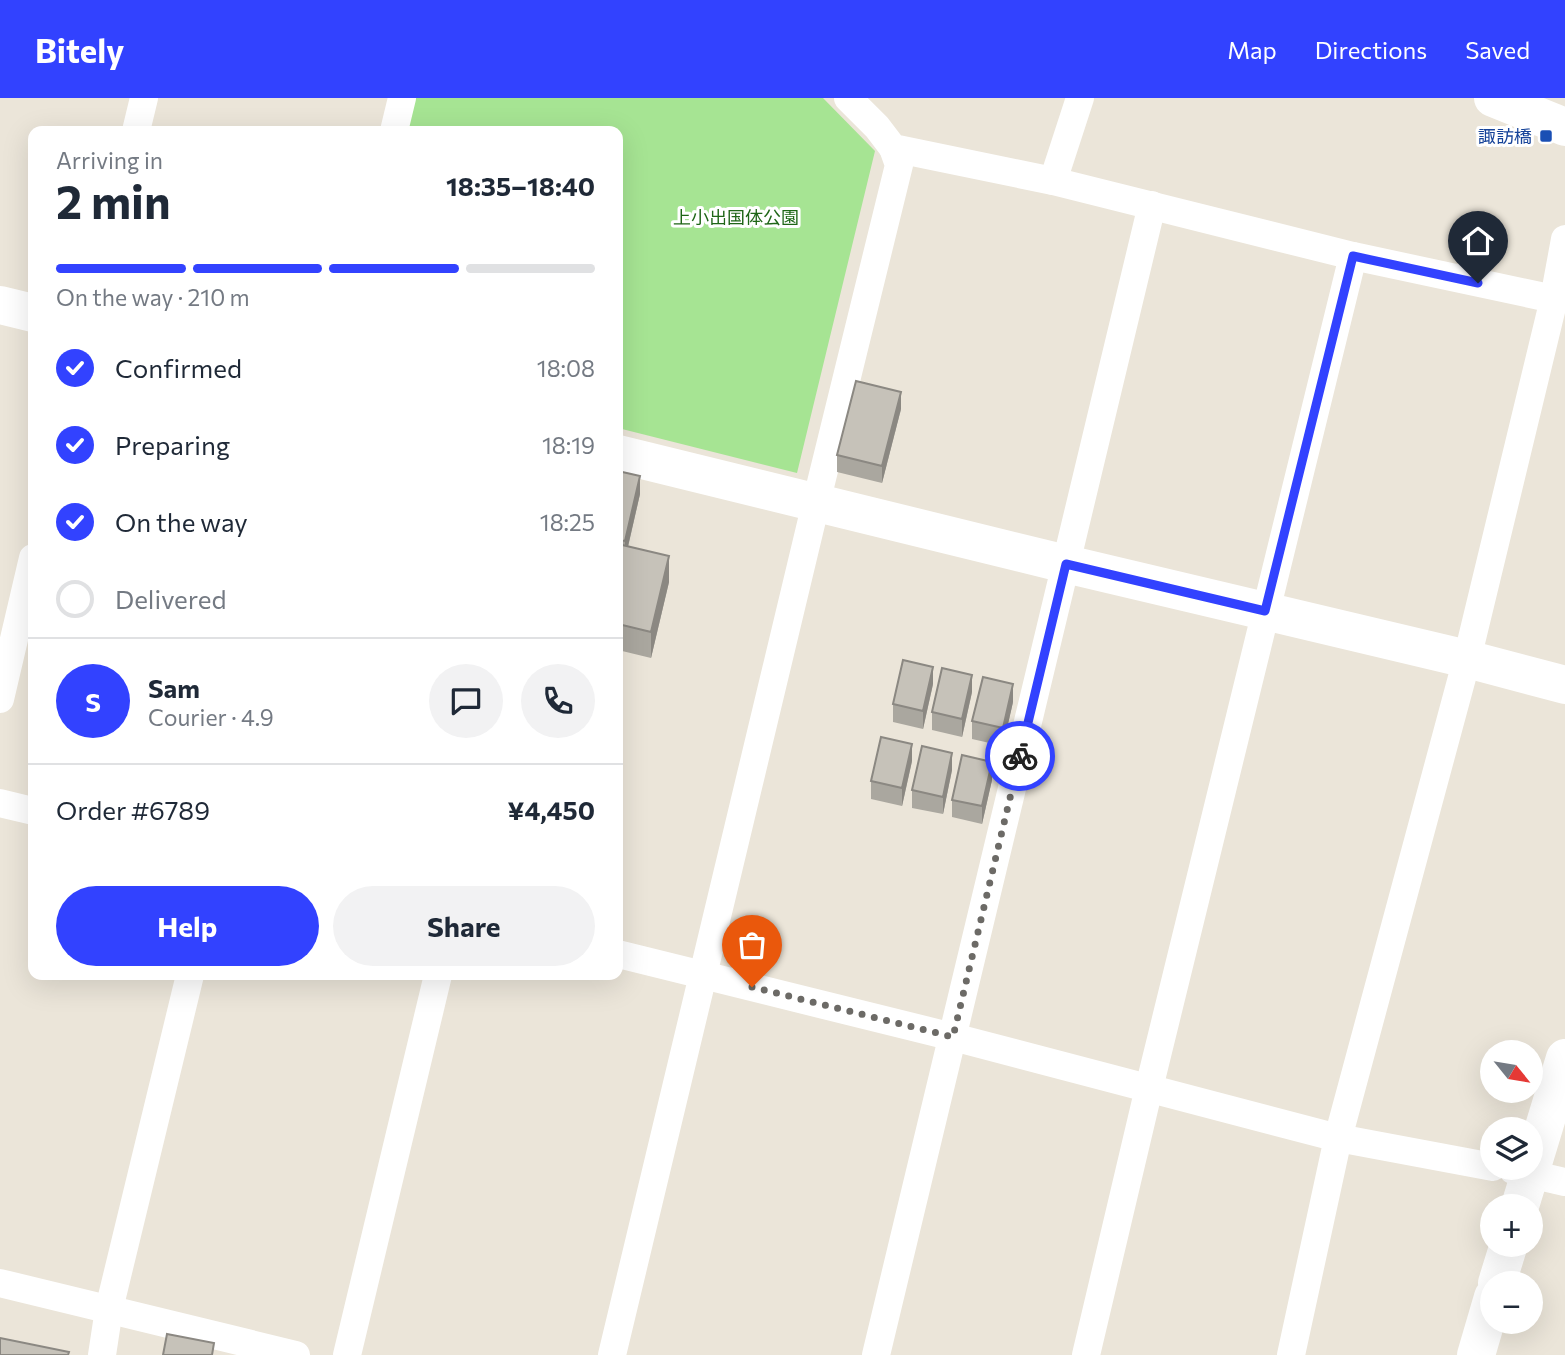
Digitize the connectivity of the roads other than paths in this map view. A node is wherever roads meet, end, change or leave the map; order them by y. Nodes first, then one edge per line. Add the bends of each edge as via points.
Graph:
1 (144, 98) edge
2 (402, 98) edge
3 (848, 98) edge
4 (1080, 98) edge
5 (1493, 98) edge
6 (137, 126) edge
7 (395, 126) edge
8 (1565, 127) edge
9 (893, 148) junction
10 (1053, 181) junction
11 (1152, 205) junction
12 (1565, 239) edge
13 (1353, 256) junction
14 (1554, 299) junction
15 (0, 305) edge
16 (28, 312) edge
17 (623, 455) edge
18 (816, 503) junction
19 (1066, 564) junction
20 (28, 579) edge
21 (1265, 611) junction
22 (1467, 659) junction
23 (1565, 685) edge
24 (0, 699) edge
25 (0, 803) edge
26 (28, 810) edge
27 (623, 955) edge
28 (702, 975) junction
29 (189, 980) edge
30 (437, 980) edge
31 (953, 1037) junction
32 (1565, 1058) edge
33 (1149, 1088) junction
34 (1543, 1118) edge
35 (1338, 1138) junction
36 (1480, 1170) edge
37 (0, 1283) edge
38 (109, 1309) junction
39 (1482, 1334) edge
40 (102, 1355) edge
41 (296, 1355) edge
42 (347, 1355) edge
43 (612, 1355) edge
44 (876, 1355) edge
45 (1086, 1355) edge
46 (1291, 1355) edge
47 (1476, 1355) edge

1 - 6 street
2 - 7 street
3 - 9 street
4 - 10 street
5 - 8 street
9 - 10 street
9 - 18 street via 899,165
10 - 11 street
11 - 13 street
11 - 19 street
12 - 14 street
13 - 14 street
13 - 21 street
14 - 22 street
15 - 16 street
17 - 18 street
18 - 19 street
18 - 28 street
19 - 21 street
19 - 31 street
20 - 24 street
21 - 22 street
21 - 33 street
22 - 23 street
22 - 35 street
25 - 26 street
27 - 28 street
28 - 31 street
28 - 43 street
29 - 38 street
30 - 42 street
31 - 33 street
31 - 44 street
32 - 34 street
33 - 35 street
33 - 45 street
35 - 36 street
35 - 46 street
37 - 38 street
38 - 40 street
38 - 41 street
39 - 47 street

